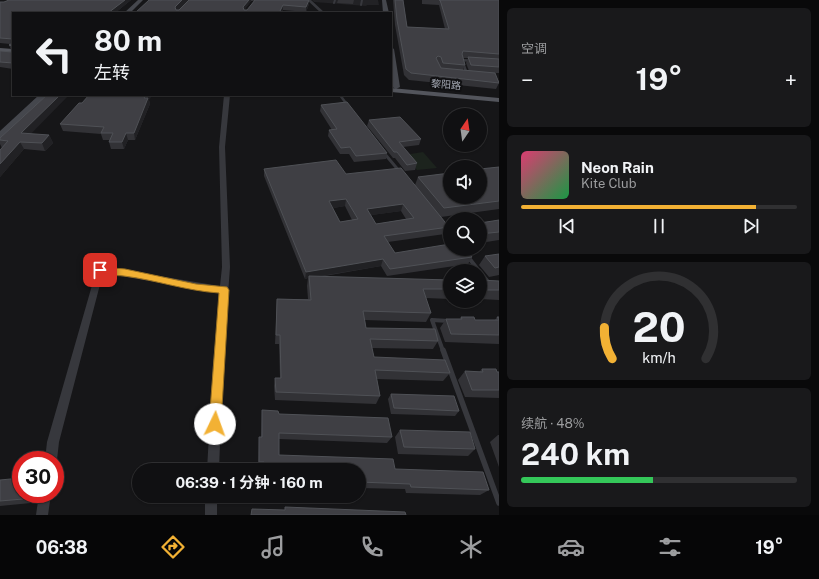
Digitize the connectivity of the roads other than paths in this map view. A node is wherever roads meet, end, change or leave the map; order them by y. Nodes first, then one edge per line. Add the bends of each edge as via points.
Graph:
1 (141, 0) edge
2 (146, 0) edge
3 (335, 0) edge
4 (362, 0) edge
5 (384, 0) edge
6 (311, 1) edge
7 (304, 2) edge
8 (334, 3) dead end
9 (362, 5) dead end
10 (128, 12) edge
11 (134, 12) edge
12 (322, 12) edge
13 (386, 12) edge
14 (0, 51) edge
15 (12, 53) edge
16 (392, 60) edge
17 (477, 61) edge
18 (393, 72) edge
19 (460, 74) edge
20 (467, 74) junction
21 (474, 75) edge
22 (393, 88) edge
23 (42, 96) edge
24 (227, 96) edge
25 (341, 96) edge
26 (499, 97) edge
27 (499, 100) edge
28 (349, 107) edge
29 (0, 136) edge
30 (381, 149) edge
31 (399, 172) junction
32 (392, 173) edge
33 (404, 178) edge
34 (441, 223) edge
35 (443, 226) edge
36 (468, 256) edge
37 (474, 264) edge
38 (487, 280) edge
39 (489, 283) edge
40 (224, 290) junction
41 (454, 321) edge
42 (52, 451) edge
43 (213, 463) edge
44 (44, 503) edge
45 (212, 503) edge
46 (499, 503) edge
47 (42, 515) edge
48 (211, 515) edge

1 - 10 street
2 - 11 street
3 - 8 lane
4 - 9 lane
5 - 13 street
6 - 7 street
6 - 12 street
14 - 15 main road
16 - 18 street
17 - 20 lane via 462,60
18 - 22 street
19 - 20 lane
20 - 21 lane
22 - 26 main road, 黎阳路
22 - 27 main road, 黎阳路
23 - 29 street
24 - 40 street via 222,147 226,267
25 - 28 lane
30 - 31 lane
31 - 32 lane
31 - 33 lane
34 - 35 lane
36 - 37 lane
38 - 39 lane
40 - 42 street via 196,288 125,272 100,270
40 - 43 street
41 - 46 lane via 432,320
44 - 47 street
45 - 48 street

